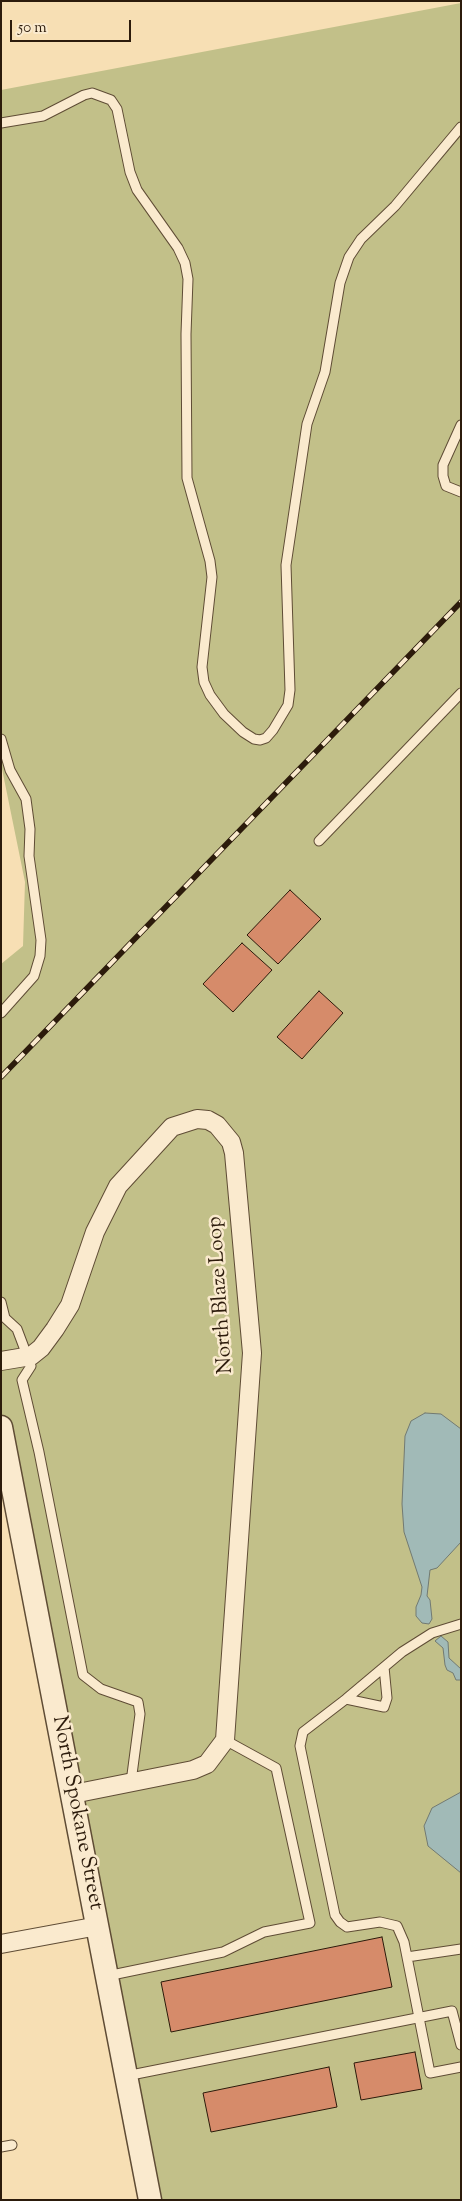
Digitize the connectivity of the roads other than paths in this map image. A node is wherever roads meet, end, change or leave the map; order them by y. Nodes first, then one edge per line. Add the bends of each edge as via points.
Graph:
1 (1, 123) edge
2 (461, 127) edge
3 (461, 425) edge
4 (461, 492) edge
5 (461, 693) edge
6 (1, 739) edge
7 (319, 841) dead end
8 (1, 1013) edge
9 (1, 1302) edge
10 (27, 1356) junction
11 (1, 1361) edge
12 (1, 1427) edge
13 (461, 1624) edge
14 (384, 1667) junction
15 (346, 1699) junction
16 (225, 1740) junction
17 (131, 1782) junction
18 (72, 1794) junction
19 (98, 1926) junction
20 (1, 1944) edge
21 (461, 1949) edge
22 (407, 1957) junction
23 (107, 1976) junction
24 (418, 2018) junction
25 (461, 2045) edge
26 (461, 2067) edge
27 (126, 2076) junction
28 (12, 2145) dead end
29 (1, 2147) edge
30 (150, 2200) edge

1 - 2 lane via 43,116 92,93 111,100 117,109 137,190 185,263 188,279 187,478 212,577 202,668 204,682 224,714 254,740 266,738 288,705 286,565 307,424 325,372 340,284 349,257
3 - 4 lane via 443,465 446,486
5 - 7 lane
6 - 8 lane via 10,770 26,799 29,856 41,940 34,976
9 - 10 lane via 5,1318 17,1329
10 - 11 street, North Blaze Loop
10 - 16 street, North Blaze Loop via 41,1348 70,1305 95,1232 118,1186 172,1127 197,1119 217,1125 231,1142 234,1153 252,1353
10 - 17 lane via 31,1366 22,1380 80,1668 83,1675 100,1689 138,1702 140,1714
12 - 18 street, North Spokane Street
13 - 14 lane via 419,1640
14 - 15 lane
14 - 15 lane via 387,1698 384,1707
15 - 22 lane via 302,1732 300,1746 335,1915 347,1927 380,1922 397,1926
16 - 17 street via 207,1764 193,1770
16 - 23 lane via 276,1768 310,1923 264,1932 223,1952
17 - 18 street
18 - 19 street, North Spokane Street
19 - 20 street
19 - 23 street, North Spokane Street
21 - 22 lane
22 - 24 lane
23 - 27 street, North Spokane Street
24 - 25 lane via 452,2011
24 - 26 lane via 430,2073
24 - 27 lane
27 - 30 street, North Spokane Street
28 - 29 lane

